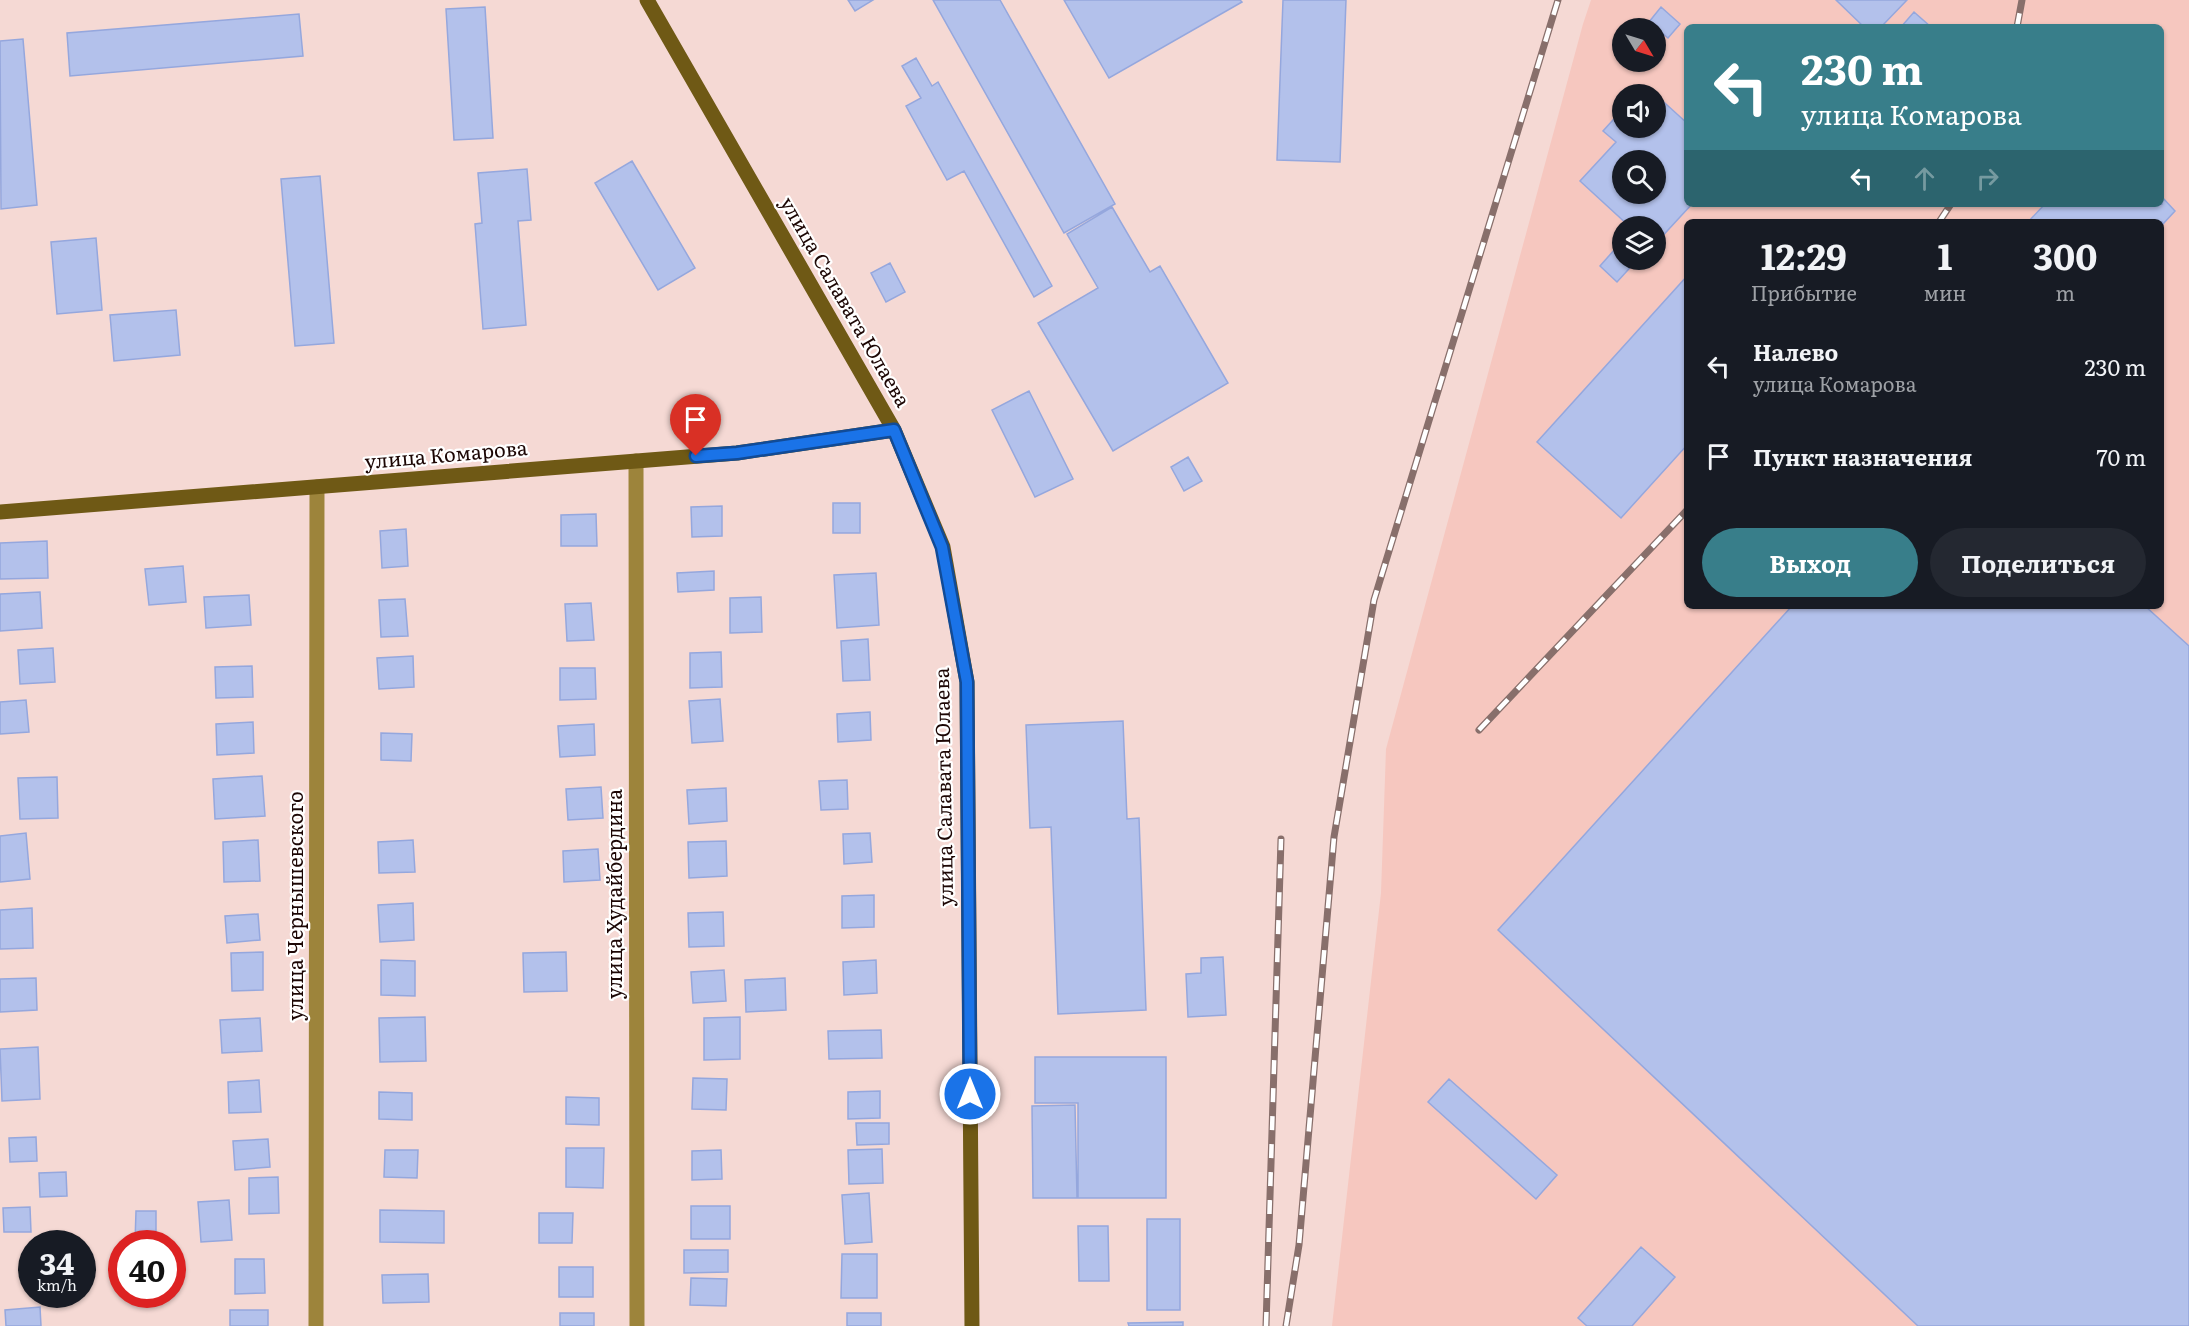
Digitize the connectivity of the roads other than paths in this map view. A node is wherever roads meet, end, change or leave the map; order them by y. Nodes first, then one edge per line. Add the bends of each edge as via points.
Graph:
1 (647, 0) edge
2 (894, 430) junction
3 (636, 461) junction
4 (317, 487) junction
5 (0, 512) edge
6 (316, 1326) edge
7 (637, 1326) edge
8 (972, 1326) edge

1 - 2 street, улица Салавата Юлаева
2 - 3 street, улица Комарова via 737,453
2 - 8 street, улица Салавата Юлаева via 942,547 967,682
3 - 4 street, улица Комарова
3 - 7 street, улица Худайбердина
4 - 5 street, улица Комарова
4 - 6 street, улица Чернышевского

